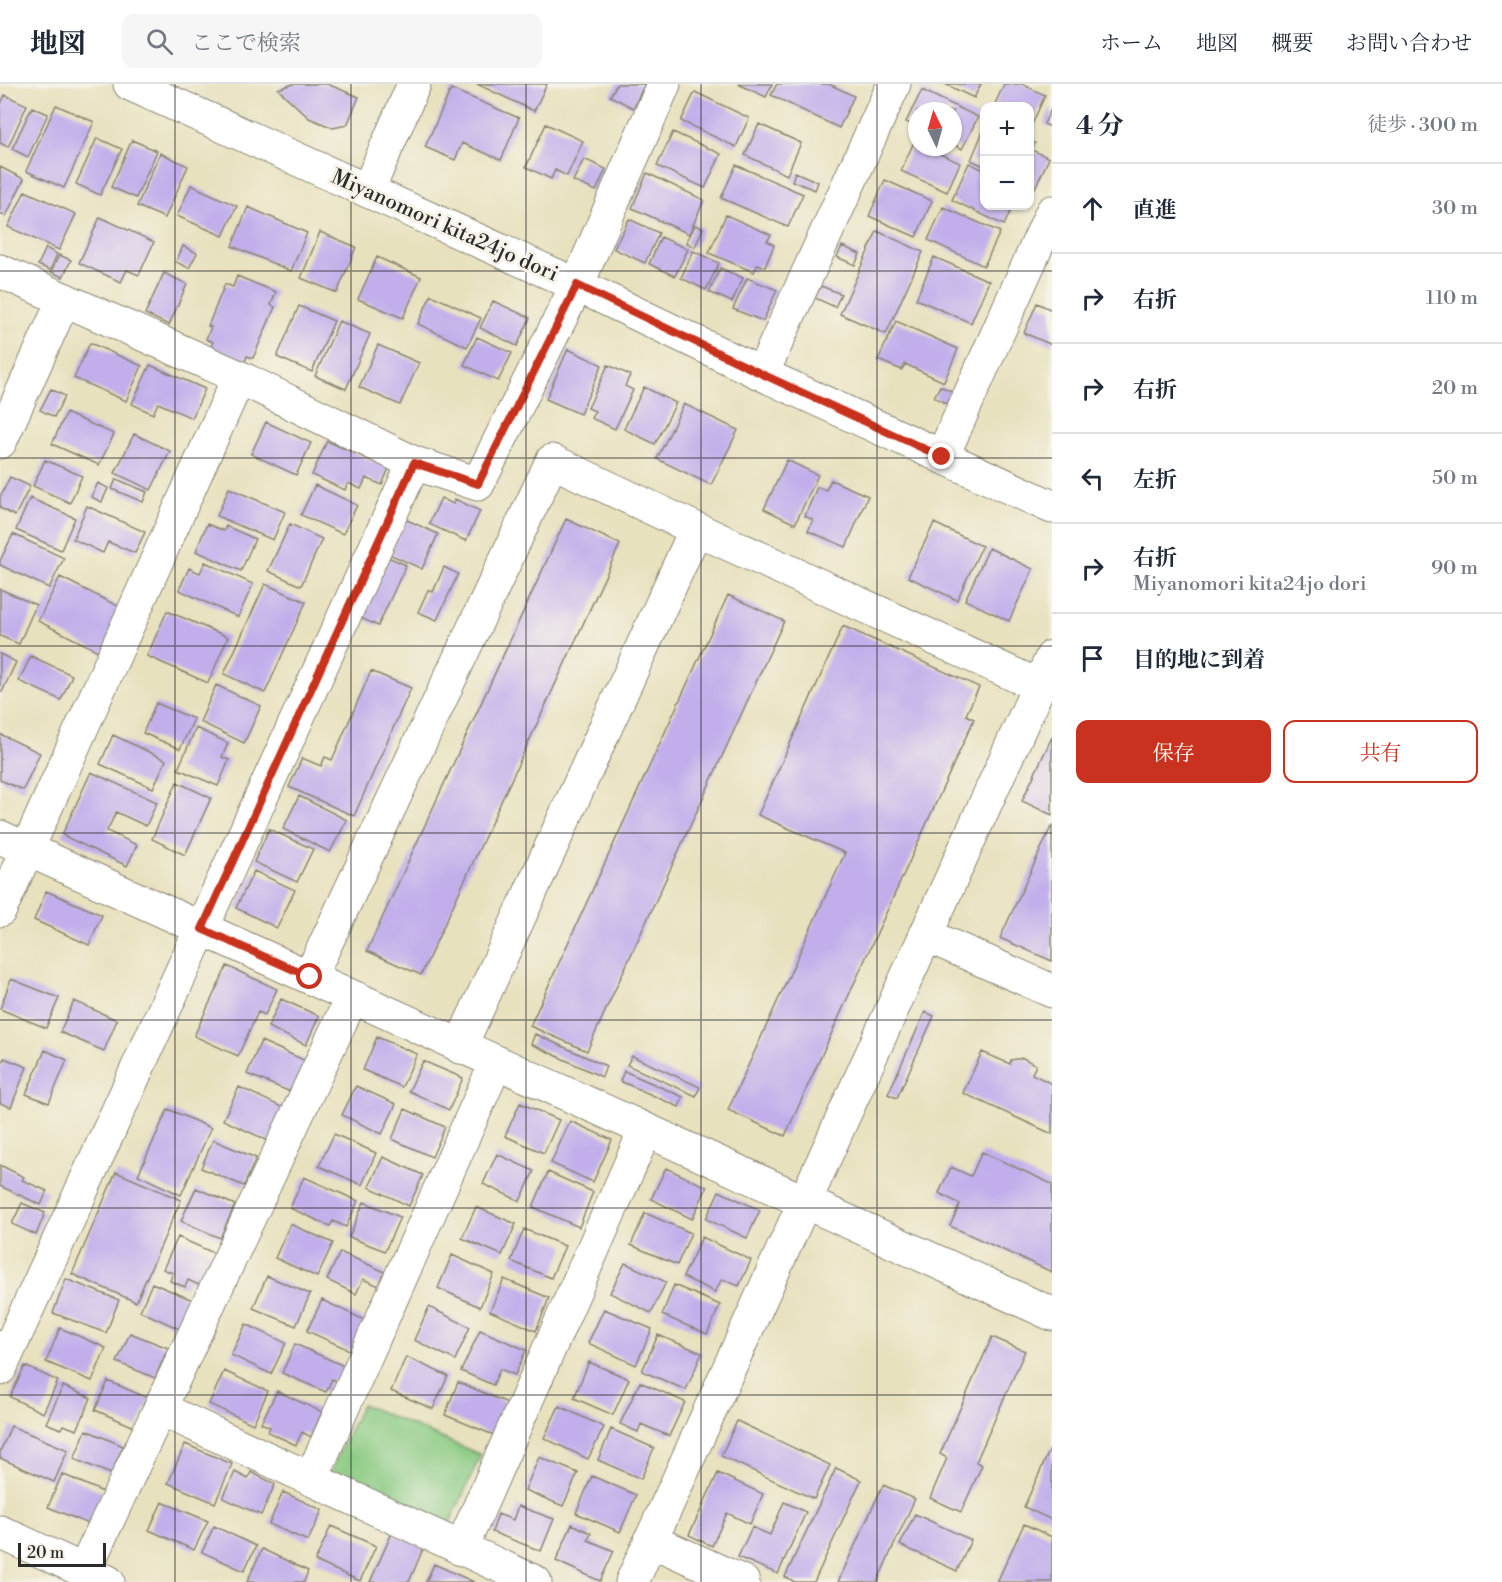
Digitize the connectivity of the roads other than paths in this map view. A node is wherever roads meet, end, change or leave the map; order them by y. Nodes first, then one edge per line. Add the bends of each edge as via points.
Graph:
1 (130, 84) edge
2 (414, 84) edge
3 (664, 84) edge
4 (894, 84) edge
5 (167, 92) edge
6 (368, 190) junction
7 (1052, 212) edge
8 (0, 271) edge
9 (577, 285) junction
10 (64, 299) junction
11 (762, 374) junction
12 (239, 377) junction
13 (0, 442) edge
14 (942, 457) junction
15 (414, 463) junction
16 (1052, 507) edge
17 (696, 529) junction
18 (1045, 671) edge
19 (14, 844) edge
20 (0, 910) edge
21 (202, 929) junction
22 (926, 934) junction
23 (310, 977) junction
24 (1052, 991) edge
25 (352, 997) junction
26 (460, 1047) junction
27 (496, 1063) junction
28 (645, 1131) junction
29 (805, 1203) junction
30 (1052, 1314) edge
31 (0, 1369) edge
32 (160, 1409) junction
33 (311, 1479) junction
34 (0, 1532) edge
35 (650, 1540) junction
36 (461, 1549) junction
37 (96, 1576) edge
38 (536, 1582) edge
39 (632, 1582) edge
40 (743, 1582) edge

1 - 5 street, Miyanomori kita24jo dori
2 - 6 street
3 - 9 street
4 - 11 street
5 - 6 street, Miyanomori kita24jo dori
6 - 9 street, Miyanomori kita24jo dori
7 - 14 street
8 - 10 street
9 - 11 street, Miyanomori kita24jo dori
9 - 15 street via 478,484
10 - 12 street
10 - 13 street
11 - 14 street, Miyanomori kita24jo dori
12 - 15 street
12 - 19 street
14 - 16 street, Miyanomori kita24jo dori
15 - 21 street
17 - 18 street
17 - 23 street via 552,461
17 - 26 street
18 - 22 street
19 - 20 street
19 - 21 street
21 - 23 street
21 - 31 street
22 - 24 street
22 - 29 street
23 - 25 street
25 - 26 street
25 - 32 street
26 - 27 street
27 - 28 street
27 - 33 street
28 - 29 street
28 - 36 street
29 - 30 street
29 - 35 street
32 - 33 street
32 - 37 street
33 - 36 street
34 - 37 street
35 - 39 street
35 - 40 street
36 - 38 street

